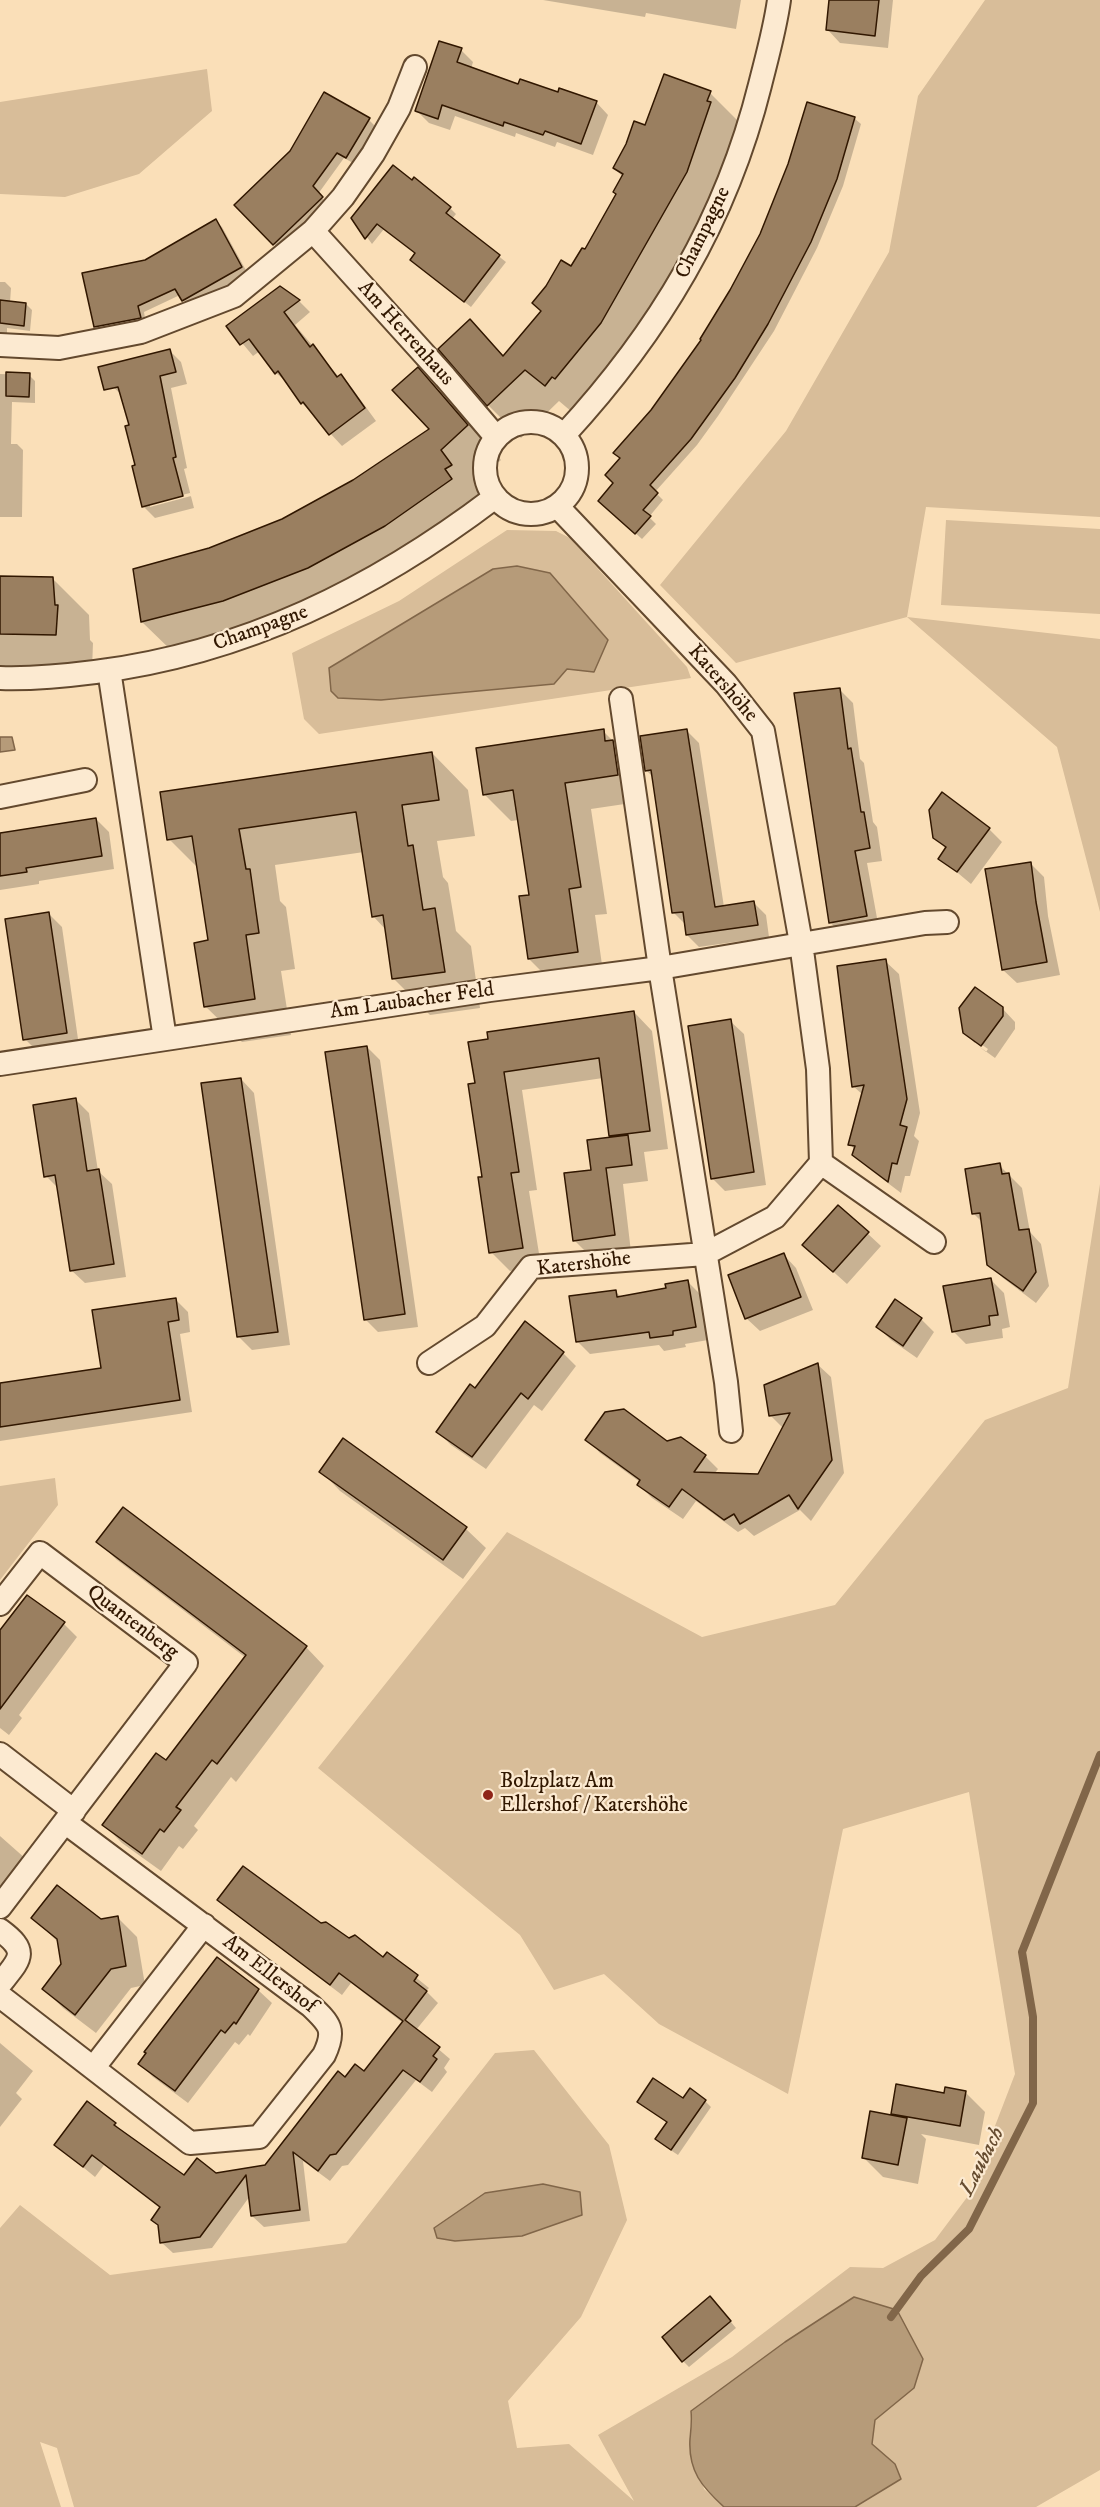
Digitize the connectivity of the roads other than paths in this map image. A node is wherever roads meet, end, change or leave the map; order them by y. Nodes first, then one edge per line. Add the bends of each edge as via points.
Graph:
1 (778, 0) edge
2 (415, 68) dead end
3 (313, 231) junction
4 (0, 345) edge
5 (564, 435) junction
6 (496, 437) junction
7 (494, 498) junction
8 (558, 507) junction
9 (109, 670) junction
10 (0, 678) edge
11 (621, 699) dead end
12 (85, 780) dead end
13 (0, 797) edge
14 (948, 922) dead end
15 (801, 943) junction
16 (660, 968) junction
17 (165, 1039) junction
18 (0, 1064) edge
19 (821, 1163) junction
20 (934, 1242) dead end
21 (705, 1254) junction
22 (429, 1363) dead end
23 (731, 1431) dead end
24 (0, 1604) edge
25 (0, 1754) edge
26 (70, 1817) junction
27 (0, 1907) edge
28 (204, 1924) junction
29 (0, 1930) edge
30 (0, 1984) edge
31 (0, 1996) edge
32 (94, 2067) junction

1 - 5 street, Champagne via 749,129 718,211 658,319 607,387
2 - 3 street via 399,108 373,154
3 - 4 street via 234,296 141,332 59,348
3 - 6 street, Am Herrenhaus
5 - 6 street via 552,426 527,422
5 - 8 street via 573,447 578,466 574,487
6 - 7 street via 484,459 485,481
7 - 8 street via 507,509 531,515
7 - 9 street, Champagne via 417,553 314,610 221,645 153,664
8 - 15 street, Katershöhe via 726,684 763,731
9 - 10 street, Champagne
9 - 17 street
11 - 16 street
12 - 13 street
14 - 15 street
15 - 16 street, Am Laubacher Feld
15 - 19 street, Katershöhe via 818,1069
16 - 17 street, Am Laubacher Feld
16 - 21 street
17 - 18 street, Am Laubacher Feld
19 - 20 street
19 - 21 street, Katershöhe via 775,1217
21 - 22 street, Katershöhe via 531,1268 485,1326
21 - 23 street
24 - 26 street, Quantenberg via 40,1553 186,1663
25 - 26 street
26 - 27 street, Quantenberg
26 - 28 street, Am Ellershof
28 - 32 street, Am Ellershof
28 - 32 street, Am Ellershof via 327,2021 332,2033 324,2055 259,2137 190,2143
29 - 30 street via 16,1942 19,1950 17,1962
31 - 32 street, Am Ellershof

